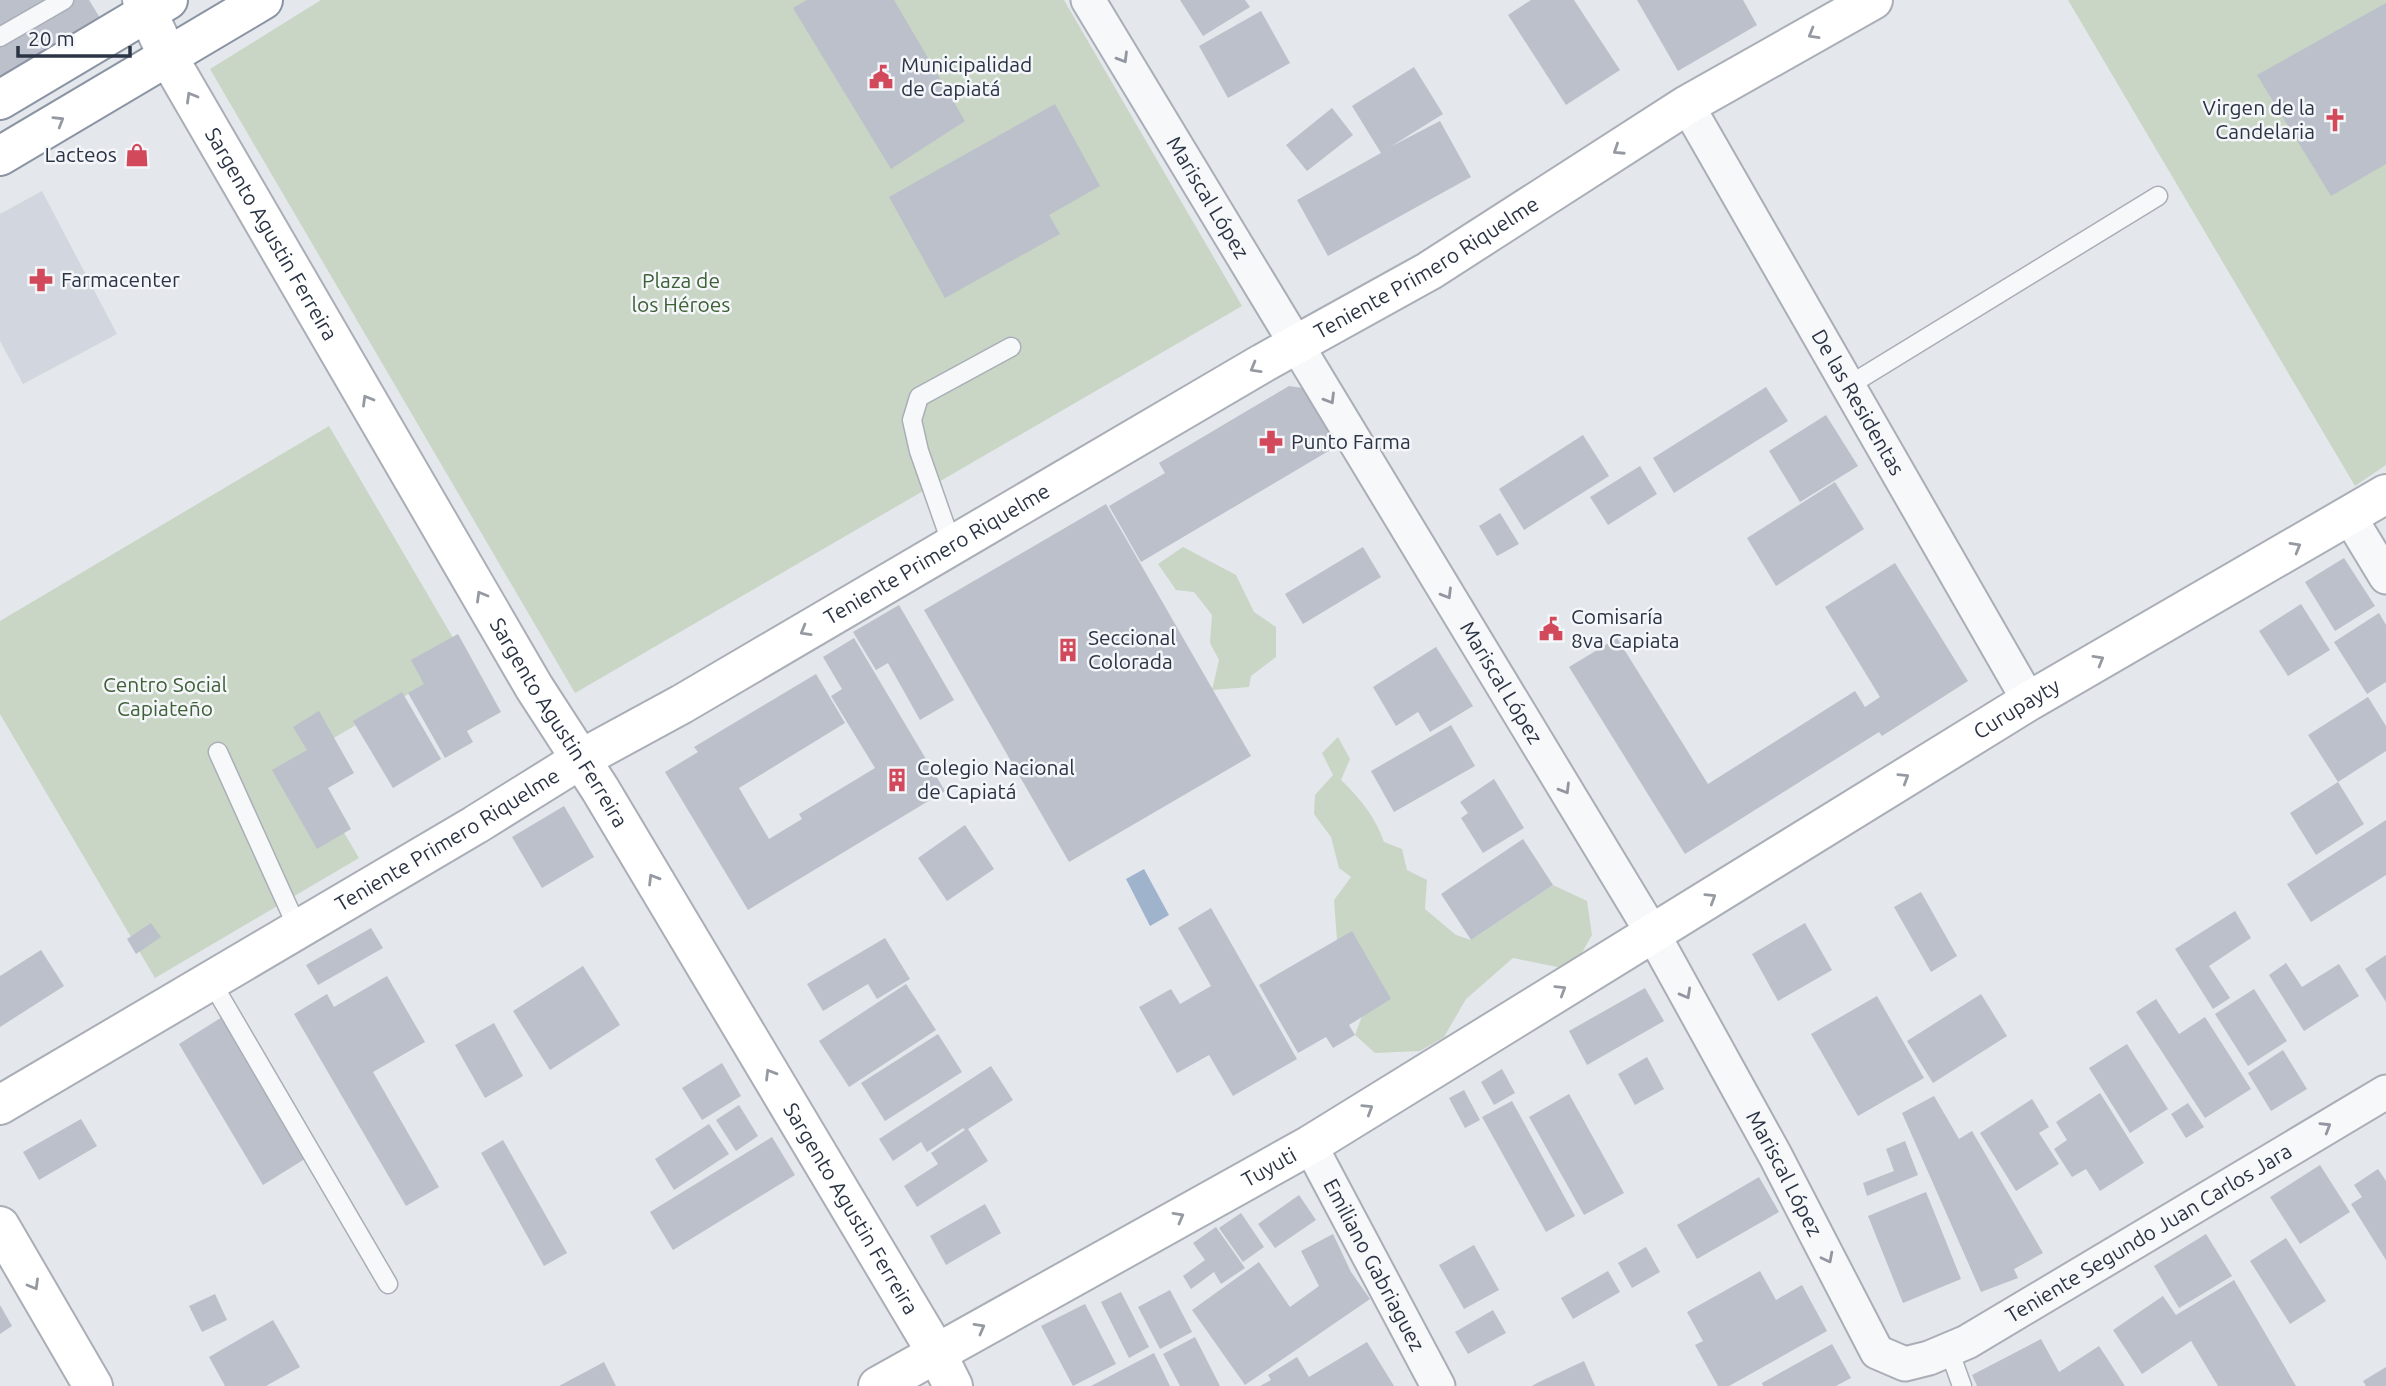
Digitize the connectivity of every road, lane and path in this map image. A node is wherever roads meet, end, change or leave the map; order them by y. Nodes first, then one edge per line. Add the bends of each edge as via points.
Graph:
1 (64, 0) edge
2 (262, 0) edge
3 (1087, 0) edge
4 (1872, 0) edge
5 (147, 3) edge
6 (0, 37) edge
7 (168, 57) junction
8 (0, 100) edge
9 (1687, 105) junction
10 (0, 156) edge
11 (2158, 196) dead end
12 (1297, 344) junction
13 (1011, 348) dead end
14 (1847, 386) junction
15 (2386, 494) edge
16 (2349, 516) junction
17 (952, 545) junction
18 (2386, 576) edge
19 (2029, 701) junction
20 (218, 752) dead end
21 (581, 759) junction
22 (298, 929) junction
23 (1653, 934) junction
24 (211, 981) junction
25 (2386, 1091) edge
26 (0, 1105) edge
27 (1310, 1145) junction
28 (0, 1226) edge
29 (388, 1284) dead end
30 (1949, 1350) junction
31 (936, 1352) junction
32 (1905, 1364) joint
33 (93, 1386) edge
34 (878, 1386) edge
35 (953, 1386) edge
36 (1438, 1386) edge
37 (1962, 1386) edge

1 - 6 lane
2 - 7 main road
3 -> 12 street, Mariscal López
4 -> 9 main road, Teniente Primero Riquelme
5 - 7 main road, Sargento Agustin Ferreira
5 - 8 main road
10 -> 7 main road
21 -> 7 main road, Sargento Agustin Ferreira via 534,687
9 -> 12 main road, Teniente Primero Riquelme via 1429,271
9 - 14 street, De las Residentas
11 - 14 lane
12 -> 17 main road, Teniente Primero Riquelme
12 -> 23 street, Mariscal López
13 - 17 lane via 919,397 912,420
14 - 19 street, De las Residentas
15 - 16 main road, Curupayty
16 - 18 street
19 -> 16 main road, Curupayty
17 -> 21 main road, Teniente Primero Riquelme
23 -> 19 main road, Curupayty
20 - 22 lane
21 - 22 main road, Teniente Primero Riquelme
31 -> 21 main road, Sargento Agustin Ferreira
22 - 24 main road, Teniente Primero Riquelme
27 -> 23 main road, Tuyuti
23 -> 32 street, Mariscal López via 1877,1352
24 - 26 main road, Teniente Primero Riquelme
24 - 29 lane
30 -> 25 street, Teniente Segundo Juan Carlos Jara
31 -> 27 main road, Tuyuti
27 - 36 street, Emiliano Gabriaguez
28 -> 33 main road
30 - 32 street, Teniente Segundo Juan Carlos Jara
30 - 37 lane
31 - 34 main road, Tuyuti
31 - 35 main road, Sargento Agustin Ferreira

